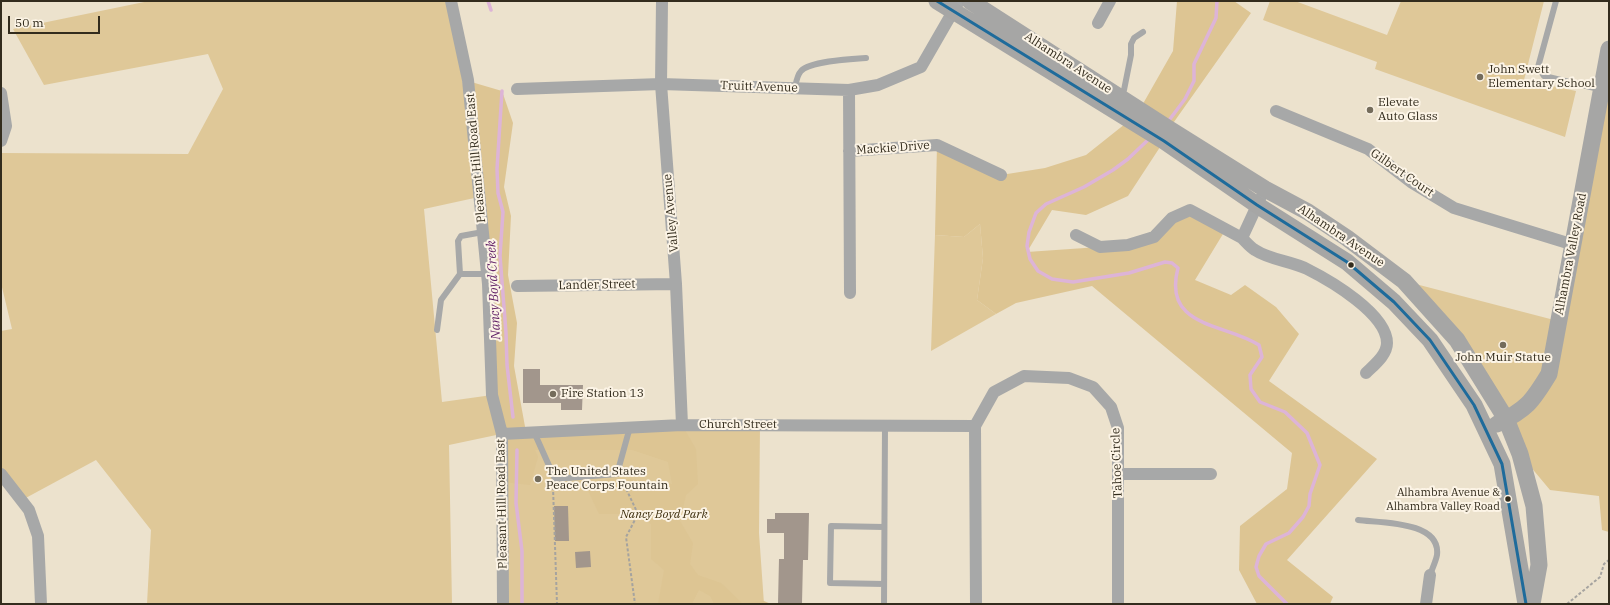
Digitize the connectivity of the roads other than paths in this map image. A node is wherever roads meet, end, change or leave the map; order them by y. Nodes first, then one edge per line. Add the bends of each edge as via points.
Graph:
1 (451, 1) edge
2 (937, 1) edge
3 (970, 1) edge
4 (1110, 1) edge
5 (1556, 1) edge
6 (662, 2) edge
7 (956, 6) edge
8 (1098, 23) dead end
9 (1143, 32) dead end
10 (1609, 49) edge
11 (866, 58) dead end
12 (660, 84) junction
13 (795, 88) junction
14 (517, 89) dead end
15 (849, 90) junction
16 (1602, 90) junction
17 (1, 93) edge
18 (1116, 103) junction
19 (1276, 111) dead end
20 (1167, 135) junction
21 (1, 141) edge
22 (850, 151) junction
23 (1001, 175) dead end
24 (1265, 189) junction
25 (1257, 205) junction
26 (483, 232) junction
27 (1076, 235) dead end
28 (1242, 238) junction
29 (1574, 245) junction
30 (460, 274) junction
31 (487, 274) junction
32 (676, 284) junction
33 (517, 286) dead end
34 (850, 293) dead end
35 (437, 330) dead end
36 (1366, 372) dead end
37 (1506, 419) junction
38 (682, 425) junction
39 (885, 426) junction
40 (975, 426) junction
41 (630, 427) junction
42 (1486, 430) junction
43 (534, 432) junction
44 (502, 434) junction
45 (1, 474) edge
46 (1119, 474) junction
47 (1211, 474) dead end
48 (1358, 520) dead end
49 (884, 527) junction
50 (1430, 575) joint
51 (884, 584) junction
52 (41, 604) edge
53 (503, 604) edge
54 (884, 604) edge
55 (976, 604) edge
56 (1118, 604) edge
57 (1426, 604) edge
58 (1526, 604) edge
59 (1532, 604) edge

1 - 26 street, Pleasant Hill Road East via 468,80
2 - 7 main road, Alhambra Avenue
3 - 18 main road, Alhambra Avenue
4 - 8 street
5 - 16 lane via 1538,67 1544,76
6 - 12 street, Valley Avenue
7 - 15 street, Truitt Avenue via 921,67 878,85
7 - 18 main road, Alhambra Avenue
9 - 18 lane via 1134,38 1131,44 1124,90
10 - 16 main road, Alhambra Valley Road
11 - 13 lane via 846,59 804,68 799,74
12 - 13 street, Truitt Avenue
12 - 14 street, Truitt Avenue
12 - 32 street, Valley Avenue
13 - 15 street, Truitt Avenue
15 - 22 street, Mackie Drive
16 - 29 main road, Alhambra Valley Road
17 - 21 street via 6,126
18 - 20 main road, Alhambra Avenue
19 - 29 street, Gilbert Court via 1368,150 1411,182 1454,208
20 - 24 main road, Alhambra Avenue
20 - 25 main road, Alhambra Avenue
22 - 23 street, Mackie Drive via 937,145
22 - 34 street, Mackie Drive
24 - 25 street
24 - 37 main road, Alhambra Avenue via 1308,212 1404,281 1457,340
25 - 28 street
25 - 42 main road, Alhambra Avenue via 1347,262 1394,302 1430,340 1474,405
26 - 30 lane via 461,236 458,241
26 - 31 street, Pleasant Hill Road East
27 - 28 street via 1100,247 1128,245 1154,237 1172,218 1190,210
28 - 36 street via 1256,250 1306,269 1330,282 1364,306 1383,328 1388,344 1382,357
29 - 37 main road, Alhambra Valley Road via 1549,374 1534,398 1519,413
30 - 31 lane
30 - 35 lane via 441,300
31 - 44 street, Pleasant Hill Road East via 492,395
32 - 33 street, Lander Street
32 - 38 street, Valley Avenue
37 - 42 main road, Alhambra Valley Road
37 - 59 main road, Alhambra Avenue via 1520,454 1534,506 1539,565
38 - 39 street, Church Street
38 - 41 street, Church Street
39 - 40 street, Church Street
39 - 49 lane
40 - 46 street, Tahoe Circle via 994,392 1024,376 1068,378 1093,387 1111,407 1118,428
40 - 55 street, Tahoe Circle
41 - 43 street, Church Street
41 - 43 lane via 617,474 555,479
42 - 58 main road, Alhambra Avenue via 1502,464
43 - 44 street, Church Street
44 - 53 street, Pleasant Hill Road East
45 - 52 street via 29,510 38,536
46 - 47 street
46 - 56 street, Tahoe Circle
48 - 50 lane via 1416,527 1427,532 1434,540 1437,554
49 - 51 lane
49 - 51 lane via 831,526 830,583
50 - 57 street
51 - 54 lane

